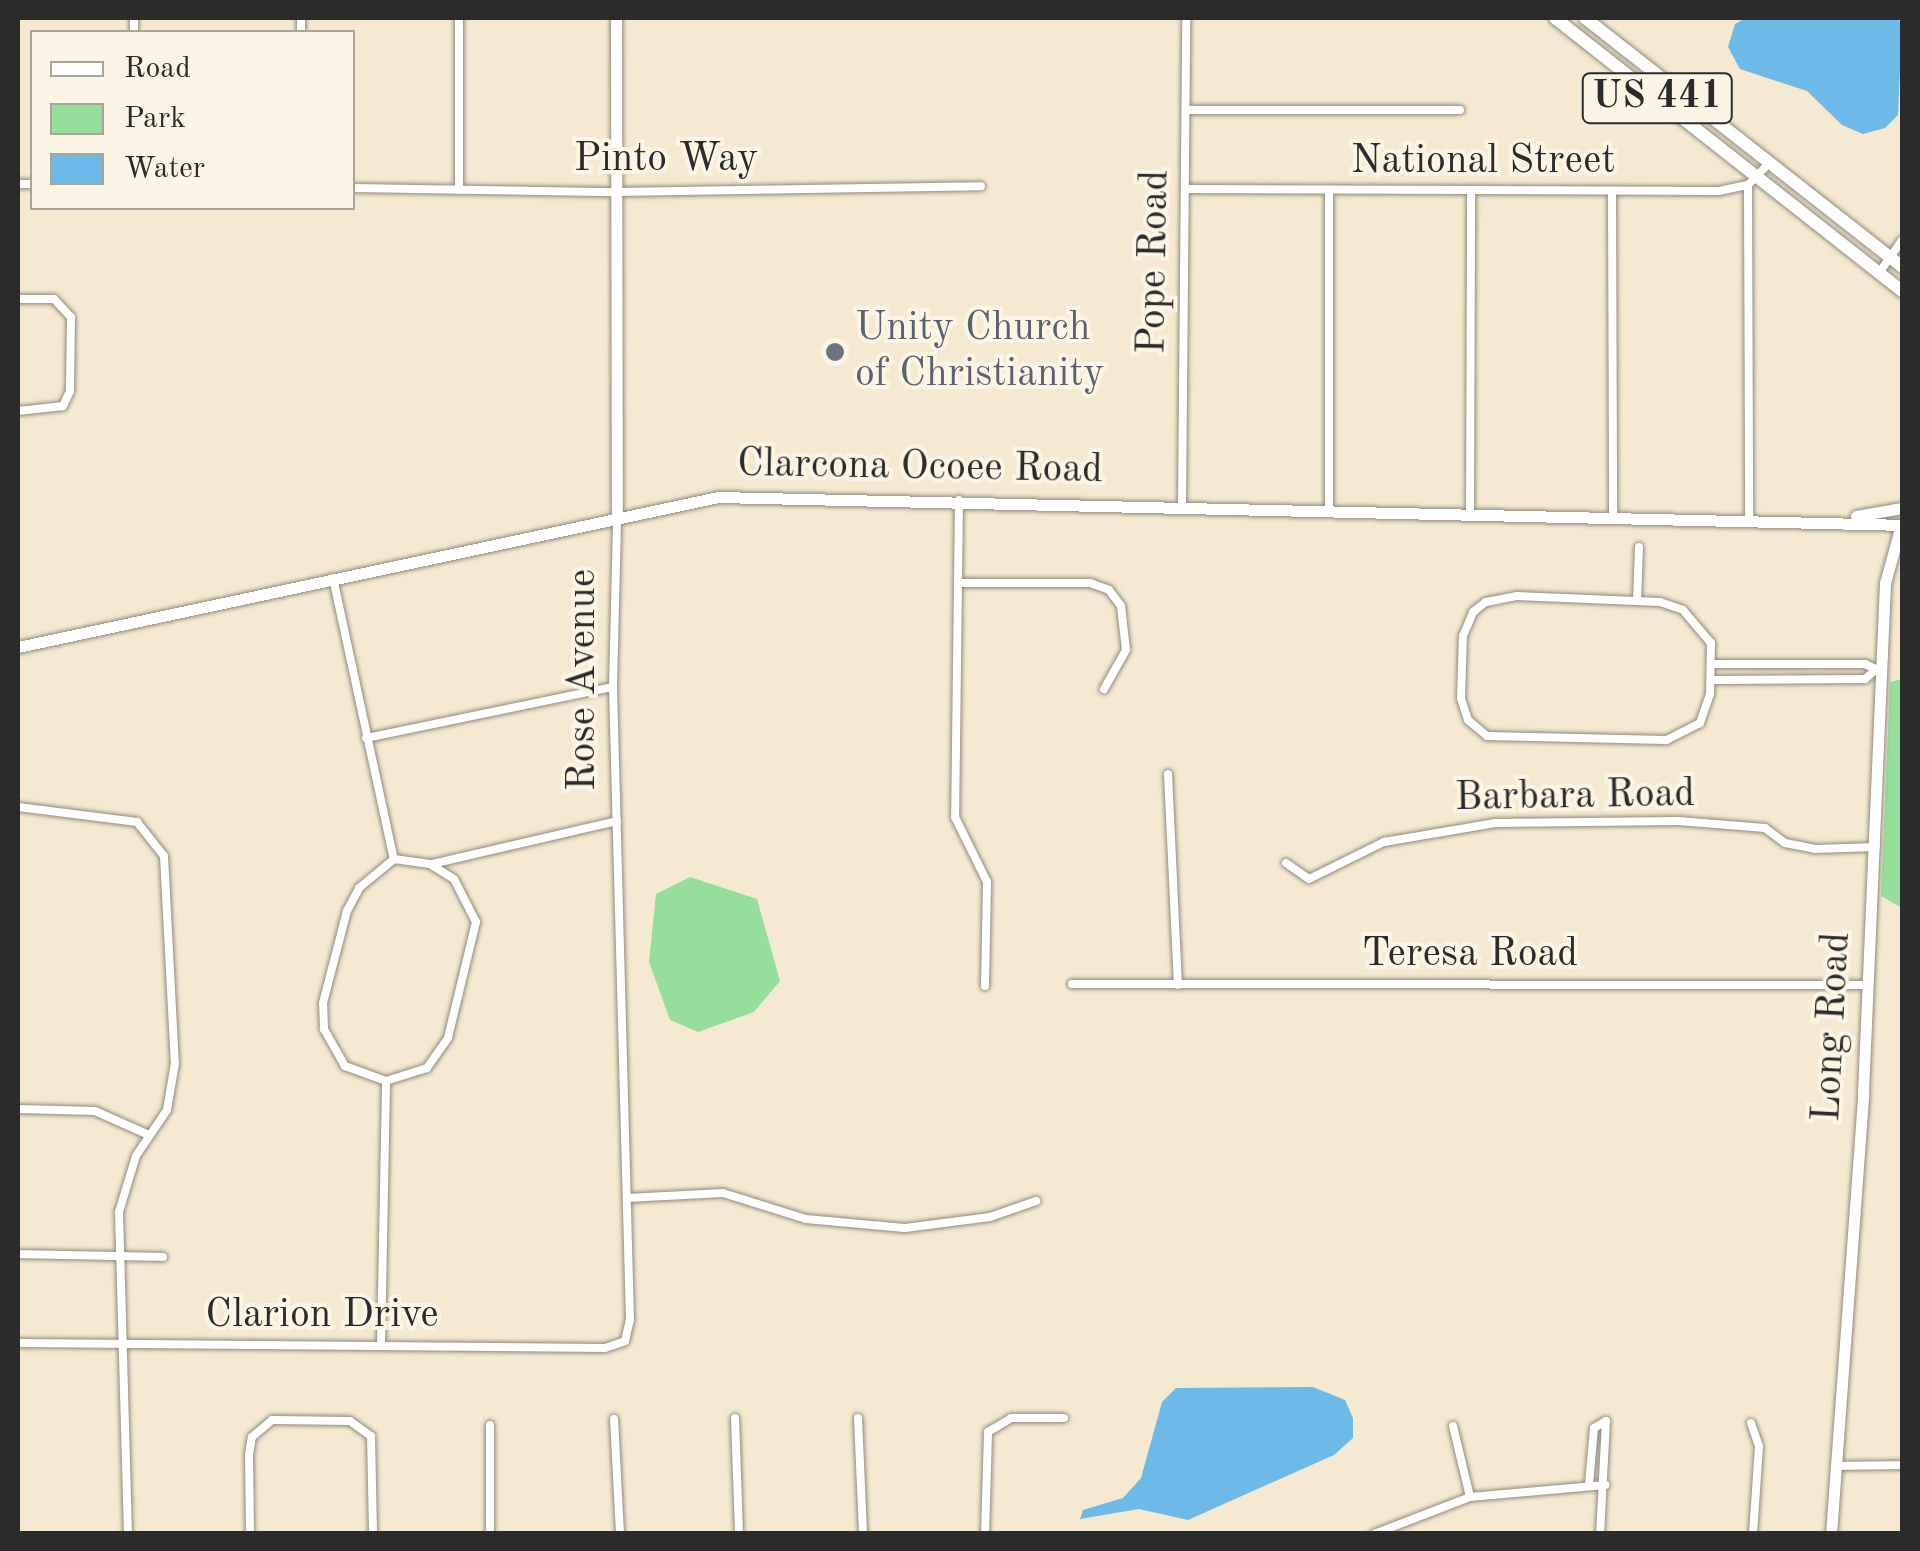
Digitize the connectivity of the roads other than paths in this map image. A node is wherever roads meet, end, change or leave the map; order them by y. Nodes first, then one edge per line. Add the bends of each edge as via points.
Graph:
1 (459, 18) edge
2 (616, 18) edge
3 (1186, 18) edge
4 (1555, 18) edge
5 (1585, 18) edge
6 (1186, 110) junction
7 (1460, 110) dead end
8 (1769, 163) junction
9 (1753, 182) junction
10 (981, 186) dead end
11 (355, 188) edge
12 (1186, 189) junction
13 (458, 190) junction
14 (616, 192) junction
15 (1329, 192) junction
16 (1612, 192) junction
17 (1471, 194) junction
18 (1902, 240) edge
19 (1889, 257) junction
20 (1902, 268) edge
21 (1878, 272) junction
22 (1902, 291) edge
23 (18, 299) edge
24 (18, 411) edge
25 (960, 500) junction
26 (1182, 506) junction
27 (1902, 508) edge
28 (1329, 510) junction
29 (617, 514) junction
30 (1470, 515) junction
31 (1837, 519) junction
32 (1613, 520) junction
33 (1748, 522) junction
34 (1902, 525) edge
35 (1639, 547) dead end
36 (333, 578) junction
37 (960, 583) junction
38 (1637, 601) junction
39 (18, 646) edge
40 (1712, 664) junction
41 (1877, 672) junction
42 (1712, 680) junction
43 (613, 687) junction
44 (1104, 688) dead end
45 (366, 738) junction
46 (1168, 774) dead end
47 (18, 807) edge
48 (617, 821) junction
49 (1876, 847) junction
50 (394, 859) junction
51 (1286, 862) dead end
52 (430, 864) junction
53 (1072, 984) dead end
54 (1178, 985) junction
55 (1867, 985) junction
56 (985, 986) dead end
57 (386, 1082) junction
58 (18, 1109) edge
59 (149, 1135) junction
60 (627, 1198) junction
61 (1036, 1201) dead end
62 (18, 1254) edge
63 (118, 1257) junction
64 (163, 1257) dead end
65 (625, 1341) joint
66 (18, 1344) edge
67 (122, 1344) junction
68 (381, 1346) junction
69 (734, 1418) dead end
70 (858, 1418) dead end
71 (1064, 1418) dead end
72 (614, 1419) dead end
73 (1751, 1423) dead end
74 (490, 1425) dead end
75 (1453, 1426) dead end
76 (1902, 1465) edge
77 (1835, 1466) junction
78 (1590, 1484) junction
79 (1605, 1485) junction
80 (1470, 1497) junction
81 (128, 1534) edge
82 (250, 1534) edge
83 (372, 1534) edge
84 (490, 1534) edge
85 (620, 1534) edge
86 (739, 1534) edge
87 (864, 1534) edge
88 (984, 1534) edge
89 (1374, 1534) edge
90 (1600, 1534) edge
91 (1754, 1534) edge
92 (1831, 1534) edge

1 - 13 street
2 - 14 main road, Rose Avenue
3 - 6 street, Pope Road
4 - 9 main road, US 441
5 - 8 main road, US 441
6 - 7 street
6 - 12 street, Pope Road
8 - 9 street
8 - 19 main road, US 441
9 - 16 street, National Street
9 - 21 main road, US 441
9 - 33 street
10 - 14 street, Pinto Way
11 - 13 street, Pinto Way
12 - 15 street, National Street
12 - 26 street, Pope Road
13 - 14 street, Pinto Way
14 - 29 main road, Rose Avenue
15 - 17 street, National Street
15 - 28 street
16 - 17 street, National Street
16 - 32 street
17 - 30 street
18 - 19 street
19 - 20 main road, US 441
19 - 21 street
21 - 22 main road, US 441
23 - 24 street via 54,299 71,317 70,391 63,406
25 - 26 main road, Clarcona Ocoee Road
25 - 29 main road, Clarcona Ocoee Road via 718,497
25 - 37 street
26 - 28 main road, Clarcona Ocoee Road
27 - 31 main road, Clarcona Ocoee Road
28 - 30 main road, Clarcona Ocoee Road
29 - 36 main road, Clarcona Ocoee Road
29 - 43 street, Rose Avenue
30 - 32 main road, Clarcona Ocoee Road
31 - 33 main road, Clarcona Ocoee Road
31 - 34 main road, Clarcona Ocoee Road
32 - 33 main road, Clarcona Ocoee Road
34 - 41 main road, Long Road via 1884,582
35 - 38 street
36 - 39 main road, Clarcona Ocoee Road
36 - 45 street
37 - 44 street via 1090,583 1109,590 1121,606 1126,650
37 - 56 street via 955,817 987,882
38 - 40 street via 1683,610 1702,626
38 - 42 street via 1516,596 1486,602 1473,612 1464,636 1461,698 1468,720 1505,740 1666,740 1700,723
40 - 41 street via 1865,664
40 - 42 street
41 - 42 street via 1864,679
41 - 49 main road, Long Road
43 - 45 street
43 - 48 street, Rose Avenue
45 - 50 street
46 - 54 street
47 - 59 street via 137,822 164,856 174,1063 168,1110
48 - 52 street
48 - 60 street, Rose Avenue
49 - 51 street, Barbara Road via 1815,849 1785,843 1765,828 1678,820 1495,823 1384,842 1309,879
49 - 55 main road, Long Road
50 - 52 street
50 - 57 street via 359,888 347,911 323,1004 324,1028 345,1066
52 - 57 street via 454,878 470,899 475,941 439,1054 410,1078
53 - 54 street, Teresa Road
54 - 55 street, Teresa Road
55 - 77 main road, Long Road
57 - 68 street
58 - 59 street via 95,1111
59 - 63 street via 128,1178
60 - 61 street via 723,1193 806,1220 906,1228 990,1217
60 - 65 street, Rose Avenue
62 - 63 street
63 - 64 street
63 - 67 street
65 - 68 street, Clarion Drive via 605,1348
66 - 67 street, Clarion Drive
67 - 68 street, Clarion Drive
67 - 81 street
69 - 86 street
70 - 87 street
71 - 88 street via 1011,1418 988,1432
72 - 85 street
73 - 91 street via 1759,1446
74 - 84 street
75 - 80 street
76 - 77 street
77 - 92 main road, Long Road
78 - 79 street
78 - 79 street via 1600,1420 1610,1430
78 - 80 street
79 - 90 street
80 - 89 street
82 - 83 street via 252,1437 272,1420 361,1425 370,1436

